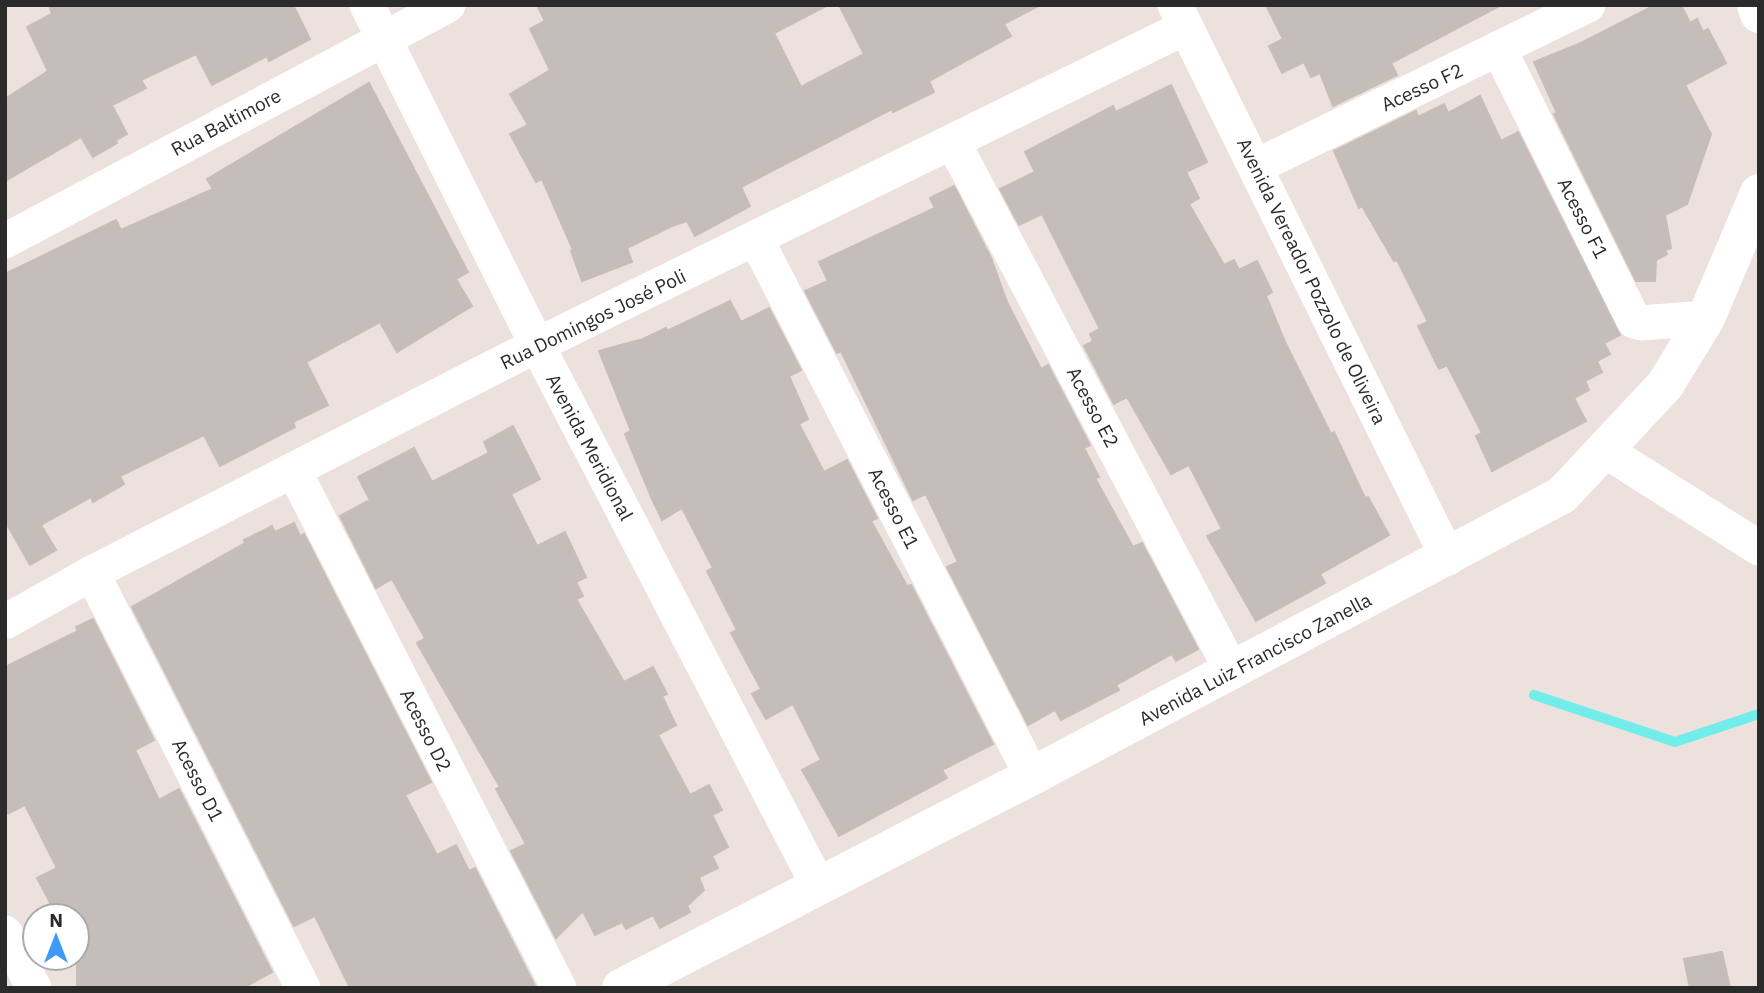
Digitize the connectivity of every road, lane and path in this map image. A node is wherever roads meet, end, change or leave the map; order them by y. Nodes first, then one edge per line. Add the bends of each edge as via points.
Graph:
1 (367, 5) edge
2 (448, 5) edge
3 (1588, 5) edge
4 (1756, 5) edge
5 (1759, 14) edge
6 (1181, 16) edge
7 (384, 38) junction
8 (1500, 51) junction
9 (954, 144) junction
10 (1255, 167) junction
11 (1759, 193) edge
12 (756, 239) junction
13 (5, 240) edge
14 (1706, 317) junction
15 (537, 345) junction
16 (1604, 450) junction
17 (294, 471) junction
18 (1759, 548) edge
19 (1448, 558) junction
20 (92, 573) junction
21 (5, 622) edge
22 (1232, 671) junction
23 (1032, 776) junction
24 (818, 885) junction
25 (5, 933) edge
26 (34, 988) edge
27 (303, 988) edge
28 (559, 988) edge
29 (621, 988) edge

1 - 7 street, Avenida Meridional
2 - 7 street, Rua Baltimore
3 - 8 street, Acesso F2
4 - 5 street
6 - 9 street, Rua Domingos José Poli
6 - 10 street, Avenida Vereador Pozzolo de Oliveira
7 - 13 street, Rua Baltimore
7 - 15 street, Avenida Meridional
8 - 10 street, Acesso F2
8 - 14 street, Acesso F1 via 1634,320
9 - 12 street, Rua Domingos José Poli
9 - 22 street, Acesso E2
10 - 19 street, Avenida Vereador Pozzolo de Oliveira
11 - 14 street, Avenida Luiz Francisco Zanella
12 - 15 street, Rua Domingos José Poli
12 - 23 street, Acesso E1
14 - 16 street, Avenida Luiz Francisco Zanella via 1665,385
15 - 17 street, Rua Domingos José Poli
15 - 24 street, Avenida Meridional
16 - 18 street
16 - 19 street, Avenida Luiz Francisco Zanella via 1562,495
17 - 20 street, Rua Domingos José Poli
17 - 28 street, Acesso D2
19 - 22 street, Avenida Luiz Francisco Zanella
20 - 21 street, Rua Domingos José Poli
20 - 27 street, Acesso D1
22 - 23 street, Avenida Luiz Francisco Zanella
23 - 24 street, Avenida Luiz Francisco Zanella
24 - 29 street, Avenida Luiz Francisco Zanella
25 - 26 street

